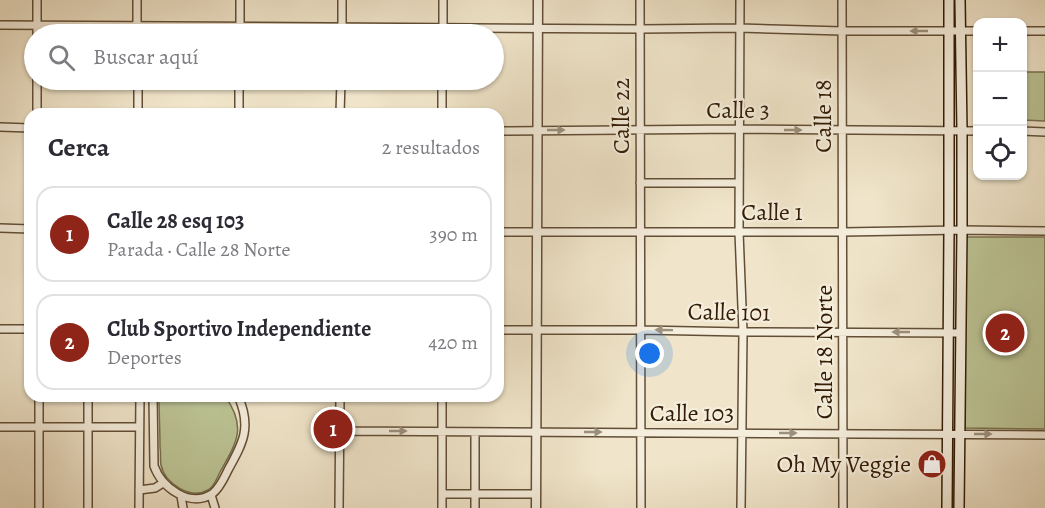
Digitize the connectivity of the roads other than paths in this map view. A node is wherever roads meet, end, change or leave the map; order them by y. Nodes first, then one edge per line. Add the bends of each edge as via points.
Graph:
1 (37, 0) edge
2 (137, 0) edge
3 (240, 0) edge
4 (342, 0) edge
5 (443, 0) edge
6 (538, 0) edge
7 (640, 0) edge
8 (740, 0) edge
9 (842, 0) edge
10 (949, 0) edge
11 (960, 0) edge
12 (37, 24) edge
13 (137, 24) edge
14 (240, 24) edge
15 (342, 24) edge
16 (443, 24) edge
17 (0, 25) edge
18 (24, 25) edge
19 (538, 27) junction
20 (504, 28) edge
21 (740, 28) junction
22 (640, 29) junction
23 (842, 31) junction
24 (955, 31) junction
25 (973, 31) edge
26 (1027, 31) edge
27 (1045, 31) edge
28 (37, 90) edge
29 (138, 90) edge
30 (239, 90) edge
31 (341, 90) edge
32 (442, 90) edge
33 (37, 108) edge
34 (138, 108) edge
35 (239, 108) edge
36 (340, 108) edge
37 (442, 108) edge
38 (0, 128) edge
39 (24, 128) edge
40 (740, 129) junction
41 (504, 130) edge
42 (538, 130) junction
43 (640, 130) junction
44 (843, 130) junction
45 (949, 131) junction
46 (962, 131) junction
47 (973, 131) edge
48 (1027, 131) edge
49 (1045, 132) edge
50 (640, 183) junction
51 (739, 183) junction
52 (0, 228) edge
53 (24, 228) edge
54 (962, 230) junction
55 (640, 231) junction
56 (949, 231) junction
57 (1045, 231) edge
58 (504, 232) edge
59 (537, 232) junction
60 (739, 232) junction
61 (843, 232) junction
62 (0, 329) edge
63 (24, 329) edge
64 (504, 330) edge
65 (642, 330) junction
66 (537, 331) junction
67 (743, 332) junction
68 (843, 332) junction
69 (948, 332) junction
70 (960, 333) junction
71 (39, 402) edge
72 (88, 402) edge
73 (140, 402) edge
74 (153, 402) edge
75 (241, 402) edge
76 (340, 402) edge
77 (442, 402) edge
78 (0, 427) edge
79 (39, 427) junction
80 (88, 427) junction
81 (140, 428) junction
82 (339, 431) junction
83 (442, 432) junction
84 (475, 432) junction
85 (536, 432) junction
86 (642, 433) junction
87 (742, 433) junction
88 (843, 434) junction
89 (948, 434) junction
90 (960, 434) junction
91 (1045, 435) edge
92 (163, 483) junction
93 (139, 490) junction
94 (442, 494) junction
95 (475, 494) junction
96 (536, 494) junction
97 (211, 495) junction
98 (181, 496) junction
99 (39, 508) edge
100 (88, 508) edge
101 (139, 508) edge
102 (183, 508) edge
103 (215, 508) edge
104 (339, 508) edge
105 (442, 508) edge
106 (475, 508) edge
107 (536, 508) edge
108 (642, 508) edge
109 (741, 508) edge
110 (843, 508) edge
111 (947, 508) edge
112 (958, 508) edge

1 - 12 street
2 - 13 street
3 - 14 street
4 - 15 street
5 - 16 street
6 - 19 street
7 - 22 street, Calle 22
8 - 21 street
9 - 23 street, Calle 18
10 - 24 main road
11 - 24 main road
17 - 18 street
19 - 20 street
19 - 22 street
19 - 42 street
21 - 22 street
21 - 23 street
21 - 40 street
22 - 43 street, Calle 22
24 -> 23 street
23 - 44 street, Calle 18
24 - 25 street
24 - 45 main road
24 - 46 main road
26 - 27 street
28 - 33 street
29 - 34 street
30 - 35 street
31 - 36 street
32 - 37 street
38 - 39 street
40 - 43 street, Calle 3
40 -> 44 street, Calle 3
40 - 51 street
41 - 42 street, Calle 3
42 -> 43 street, Calle 3
42 - 59 street
43 - 50 street, Calle 22
44 - 45 street, Calle 3
44 - 61 street, Calle 18
45 - 46 street, Calle 3
45 - 56 main road
46 - 47 street, Calle 3
46 - 54 main road
48 - 49 street
50 - 51 street
50 - 55 street, Calle 22
51 - 60 street
52 - 53 street
54 - 56 street, Calle 1
54 - 57 street, Calle 1
54 - 70 main road
55 - 59 street, Calle 1
55 - 60 street, Calle 1
55 - 65 street, Calle 22
56 - 61 street, Calle 1
56 - 69 main road
58 - 59 street, Calle 1
59 - 66 street
60 - 61 street, Calle 1
60 - 67 street
61 - 68 street, Calle 18 Norte
62 - 63 street
64 - 66 street, Calle 101
65 - 66 street, Calle 101
67 -> 65 street, Calle 101
65 - 86 street, Calle 22
66 - 85 street
67 - 68 street, Calle 101
67 - 87 street
69 -> 68 street, Calle 101
68 - 88 street, Calle 18 Norte
69 - 70 street, Calle 101
69 - 89 main road
70 - 90 main road
71 - 79 street
72 - 80 street
73 - 81 street
74 - 92 street via 154,466
75 - 97 street via 246,422 243,442
76 - 82 street
77 - 83 street
78 - 79 street
79 - 80 street
79 - 99 street
80 - 81 street
80 - 100 street
81 - 93 street
82 -> 83 street, Calle 103
82 - 104 street
83 - 84 street, Calle 103
83 - 94 street
84 - 85 street, Calle 103
84 - 95 street
85 -> 86 street, Calle 103
85 - 96 street
86 - 87 street, Calle 103
86 - 108 street, Calle 22
87 -> 88 street, Calle 103
87 - 109 street
88 - 89 street, Calle 103
88 - 110 street, Calle 18 Norte
89 - 90 street, Calle 103
89 - 111 main road
90 -> 91 street, Calle 103
90 - 112 main road
92 - 93 street
92 - 98 street
93 - 101 street
94 - 95 street
94 - 105 street
95 - 96 street
95 - 106 street
96 - 107 street
97 - 98 street via 197,499
97 - 103 street
98 - 102 street

